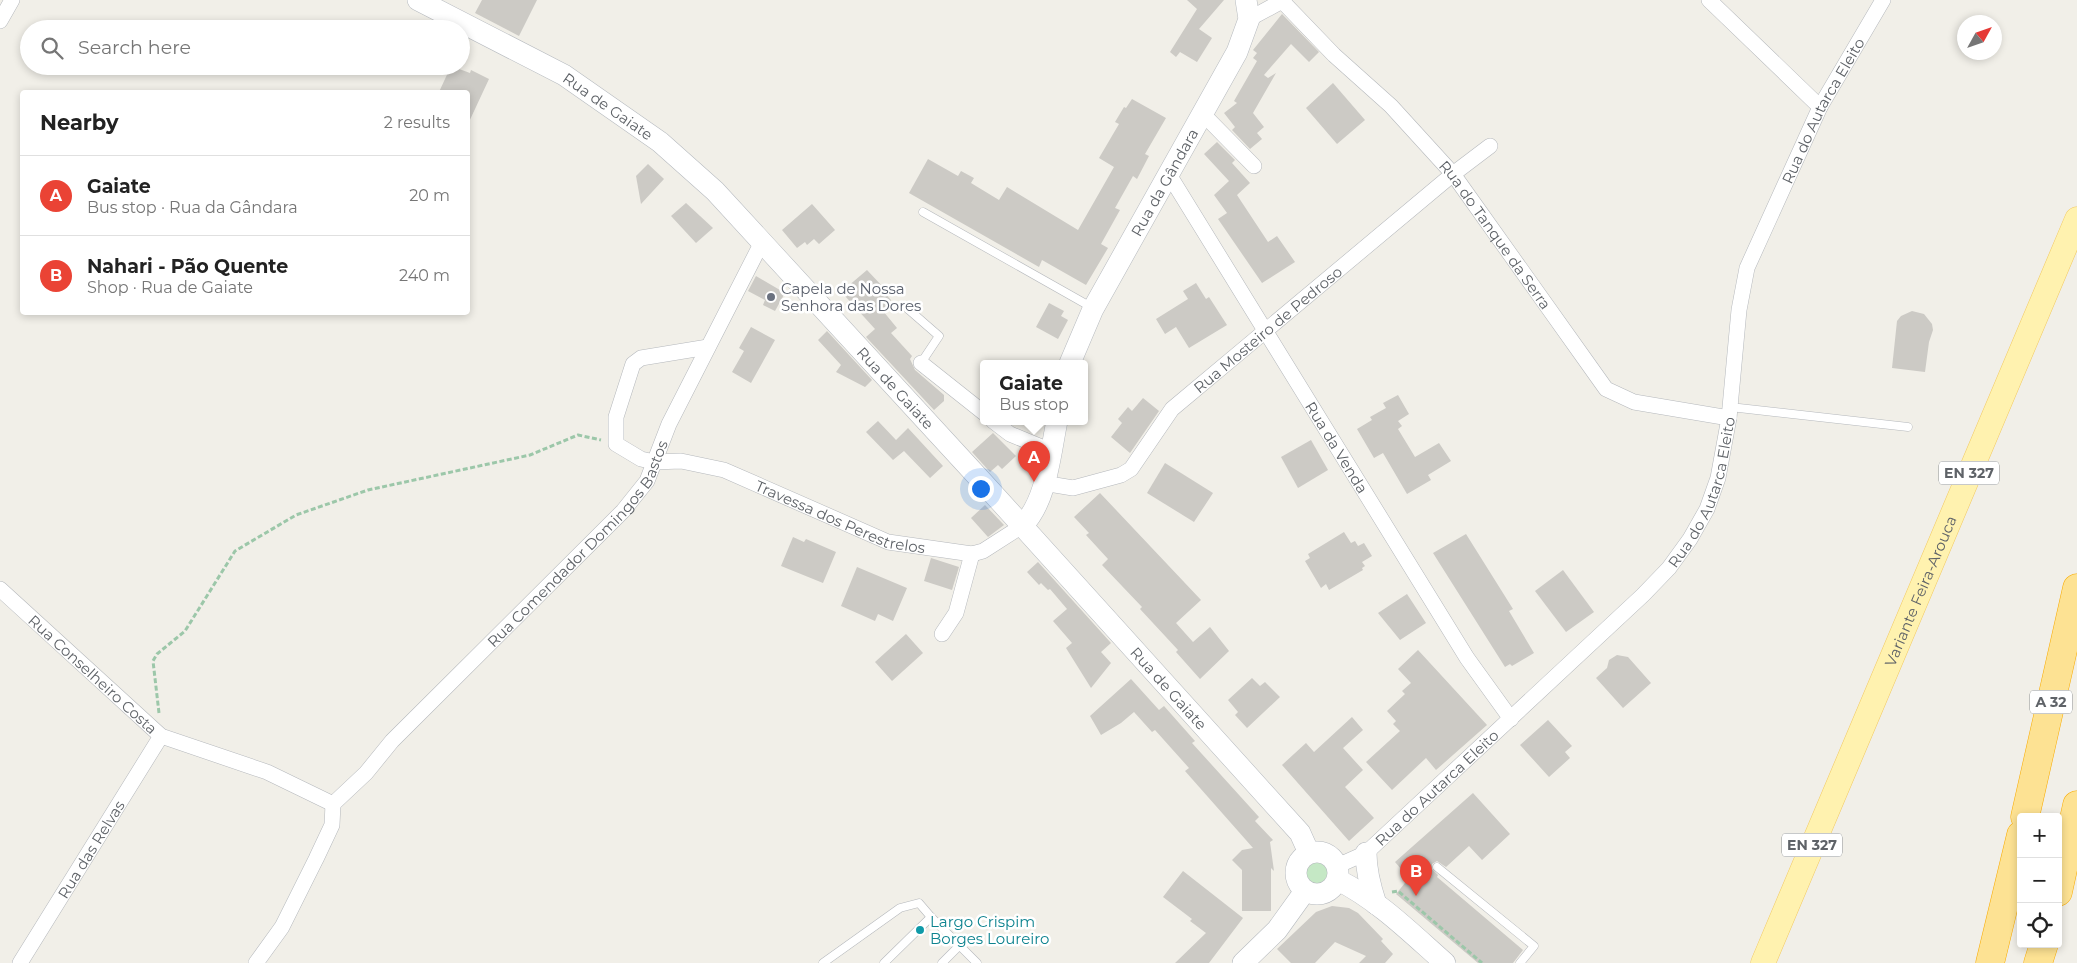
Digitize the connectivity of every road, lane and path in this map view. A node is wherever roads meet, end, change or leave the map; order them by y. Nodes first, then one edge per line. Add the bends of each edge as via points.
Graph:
1 (12, 0) edge
2 (418, 0) edge
3 (1709, 0) edge
4 (1883, 0) edge
5 (1284, 1) edge
6 (1248, 9) edge
7 (457, 20) edge
8 (0, 21) edge
9 (470, 27) edge
10 (1820, 107) junction
11 (1202, 113) junction
12 (1490, 146) dead end
13 (1254, 166) dead end
14 (1168, 173) junction
15 (1453, 174) junction
16 (923, 212) dead end
17 (2077, 219) edge
18 (762, 242) junction
19 (908, 309) dead end
20 (1093, 309) junction
21 (1267, 331) junction
22 (708, 347) junction
23 (1071, 360) edge
24 (921, 363) joint
25 (980, 410) edge
26 (1729, 413) junction
27 (998, 425) edge
28 (1056, 425) edge
29 (1908, 427) dead end
30 (616, 444) junction
31 (1051, 451) junction
32 (654, 462) junction
33 (1043, 483) junction
34 (1022, 526) junction
35 (972, 554) junction
36 (2077, 588) edge
37 (0, 589) edge
38 (942, 634) dead end
39 (1511, 720) junction
40 (162, 736) junction
41 (333, 804) junction
42 (2077, 805) edge
43 (2026, 813) edge
44 (2017, 852) edge
45 (1309, 853) junction
46 (1366, 853) junction
47 (1437, 867) dead end
48 (1337, 873) junction
49 (2062, 874) edge
50 (1305, 891) junction
51 (1398, 891) dead end
52 (1404, 897) junction
53 (1401, 900) dead end
54 (1376, 904) junction
55 (931, 916) junction
56 (960, 945) junction
57 (2043, 948) edge
58 (20, 963) edge
59 (256, 963) edge
60 (824, 963) edge
61 (884, 963) edge
62 (942, 963) edge
63 (977, 963) edge
64 (1243, 963) edge
65 (1445, 963) edge
66 (1482, 963) edge
67 (1520, 963) edge
68 (1763, 963) edge
69 (1990, 963) edge
70 (2038, 963) edge

1 - 8 street
2 - 7 main road, Rua de Gaiate
3 - 10 street
4 - 10 street, Rua do Autarca Eleito
5 - 6 street
5 - 15 street, Rua do Tanque da Serra via 1334,55 1391,106
6 - 11 main road, Rua da Gândara via 1237,52
9 - 18 main road, Rua de Gaiate via 564,75 660,142 715,191
10 - 26 street, Rua do Autarca Eleito via 1747,268 1739,310
11 - 13 street
11 - 14 main road, Rua da Gândara
12 - 15 street, Rua Mosteiro de Pedroso
14 - 20 main road, Rua da Gândara
14 - 21 street, Rua da Venda
15 - 21 street, Rua Mosteiro de Pedroso
15 - 26 street, Rua do Tanque da Serra via 1606,388 1634,402
16 - 20 lane
17 - 68 main road, Variante Feira-Arouca / EN 327
18 - 22 street, Rua Comendador Domingos Bastos
18 - 34 main road, Rua de Gaiate
19 - 24 lane via 939,336
20 - 23 main road, Rua da Gândara
21 - 33 street, Rua Mosteiro de Pedroso via 1172,409 1131,470 1073,488
21 - 39 street, Rua da Venda via 1467,658
22 - 30 street via 641,358 632,364 616,417
22 - 32 street, Rua Comendador Domingos Bastos via 669,424
24 - 25 street
26 - 29 lane
26 - 39 street, Rua do Autarca Eleito via 1718,478 1707,509 1690,539 1669,568
27 - 31 street via 1010,434
28 - 31 main road
30 - 32 street via 641,459
30 - 40 path via 578,435 530,455 368,490 296,515 235,551 185,630 153,661
31 - 33 main road
32 - 35 street, Travessa dos Perestrelos via 681,461 724,470 888,542
32 - 41 street, Rua Comendador Domingos Bastos via 647,481 623,512 392,741 366,773
33 - 34 main road via 1038,503
34 - 35 street via 983,551
34 - 45 main road, Rua de Gaiate via 1300,833
35 - 38 street via 956,612
36 - 43 highway, A 32
37 - 40 street, Rua Conselheiro Costa
39 - 46 street, Rua do Autarca Eleito
40 - 41 street, Rua Conselheiro Costa via 267,772
40 - 58 street, Rua das Relvas
41 - 59 street via 332,825 324,842 282,927
42 - 49 highway
44 - 69 highway
45 - 48 main road via 1323,852 1334,860
45 - 50 main road via 1299,862 1296,874 1300,887
46 - 48 street, Rua do Autarca Eleito
46 - 54 main road via 1367,876
47 - 67 lane via 1534,946
48 - 50 main road via 1335,886 1324,894
48 - 54 main road
50 - 64 main road via 1277,930
51 - 52 path
52 - 53 path
52 - 66 path
54 - 65 main road
55 - 56 lane
55 - 60 lane via 919,904 900,908
55 - 61 lane
56 - 62 lane
56 - 63 lane
57 - 70 highway

